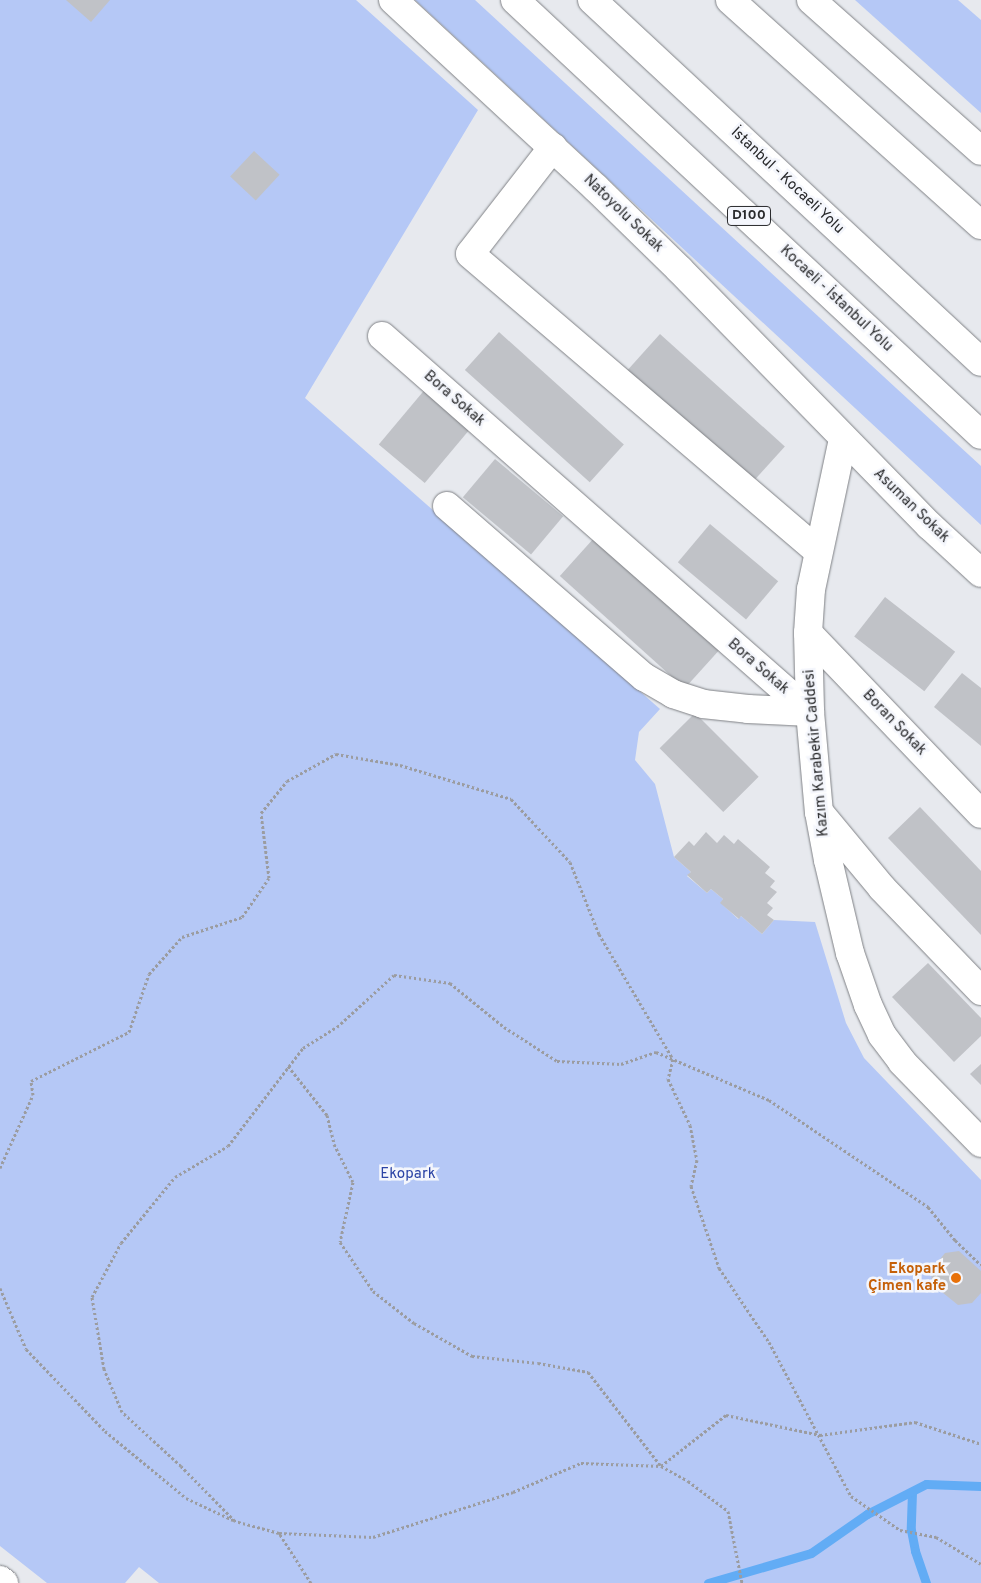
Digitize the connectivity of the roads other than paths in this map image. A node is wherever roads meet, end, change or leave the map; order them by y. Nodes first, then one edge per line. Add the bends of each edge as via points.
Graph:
1 (393, 0) edge
2 (515, 0) edge
3 (592, 0) edge
4 (730, 0) edge
5 (810, 0) edge
6 (552, 147) junction
7 (981, 151) edge
8 (981, 225) edge
9 (382, 336) dead end
10 (981, 362) edge
11 (981, 434) edge
12 (843, 439) junction
13 (447, 506) dead end
14 (818, 551) junction
15 (981, 573) edge
16 (808, 633) junction
17 (810, 712) junction
18 (819, 812) junction
19 (981, 814) edge
20 (981, 991) edge
21 (981, 1144) edge
22 (0, 1580) edge
23 (4, 1583) edge

1 - 6 main road, Natoyolu Sokak
2 - 11 main road, Kocaeli - İstanbul Yolu / D100
3 - 10 main road, İstanbul - Kocaeli Yolu
4 - 8 main road
5 - 7 main road
6 - 12 main road, Natoyolu Sokak via 679,269
6 - 14 main road via 470,254
9 - 17 main road, Bora Sokak
12 - 14 main road, Kazım Karabekir Caddesi
12 - 15 main road, Asuman Sokak
13 - 17 main road, Bora Sokak via 644,677 673,694 703,704
14 - 16 main road, Kazım Karabekir Caddesi
16 - 17 main road, Kazım Karabekir Caddesi
16 - 19 main road, Boran Sokak
17 - 18 main road, Kazım Karabekir Caddesi
18 - 20 main road via 882,888
18 - 21 main road, Kazım Karabekir Caddesi via 850,953 882,1035 902,1062
22 - 23 main road

